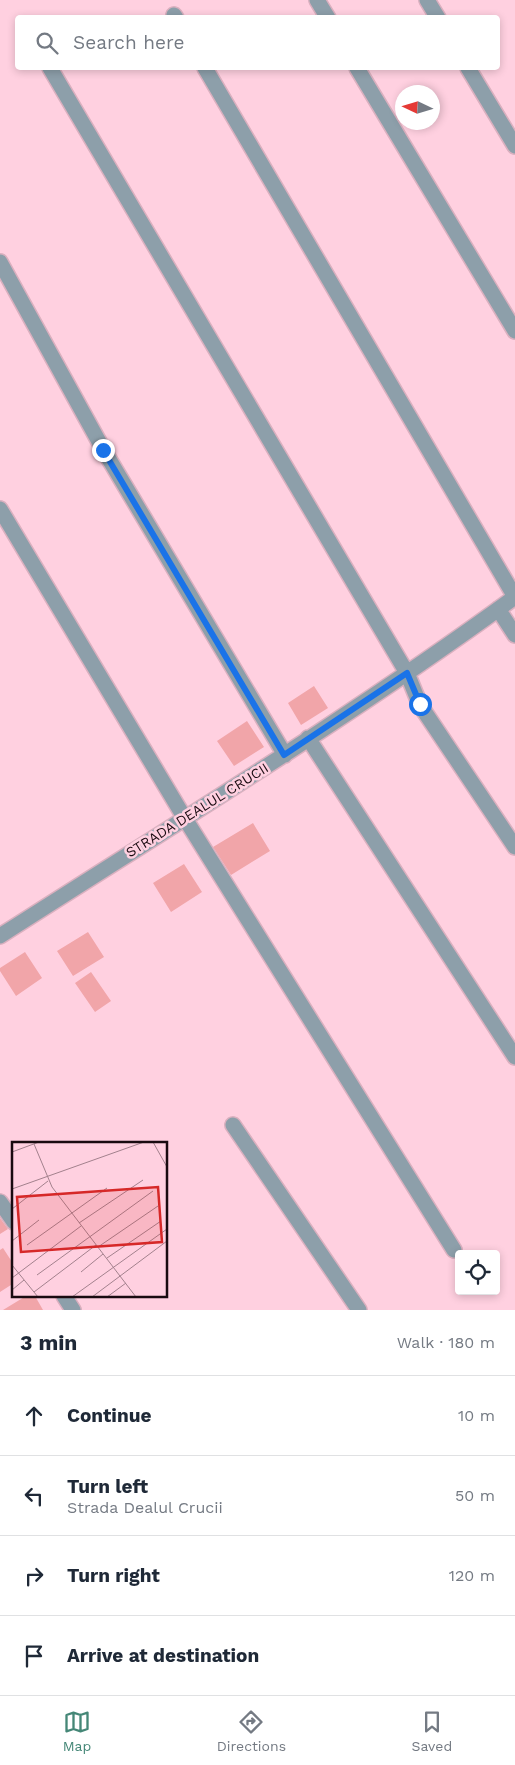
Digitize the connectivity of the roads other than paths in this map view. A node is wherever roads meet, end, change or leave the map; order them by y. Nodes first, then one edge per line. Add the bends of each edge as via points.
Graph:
1 (317, 0) edge
2 (427, 0) edge
3 (326, 15) edge
4 (436, 15) edge
5 (51, 70) edge
6 (206, 70) edge
7 (358, 70) edge
8 (469, 70) edge
9 (515, 146) edge
10 (0, 262) edge
11 (515, 331) edge
12 (0, 509) edge
13 (515, 597) edge
14 (498, 609) junction
15 (515, 635) edge
16 (407, 673) junction
17 (308, 738) junction
18 (284, 755) junction
19 (184, 818) junction
20 (515, 847) edge
21 (0, 936) edge
22 (515, 1057) edge
23 (233, 1125) dead end
24 (0, 1202) edge
25 (12, 1219) edge
26 (454, 1250) dead end
27 (65, 1298) edge
28 (73, 1310) edge
29 (359, 1310) edge

1 - 3 street
2 - 4 street
5 - 16 street
6 - 13 street
7 - 11 street
8 - 9 street
10 - 18 street via 103,450
12 - 19 street
13 - 14 street, STRADA DEALUL CRUCII
14 - 15 street
14 - 16 street, STRADA DEALUL CRUCII
16 - 17 street, STRADA DEALUL CRUCII
16 - 20 street via 420,704
17 - 18 street, STRADA DEALUL CRUCII
17 - 22 street
18 - 19 street, STRADA DEALUL CRUCII
19 - 21 street, STRADA DEALUL CRUCII
19 - 26 street
23 - 29 street
24 - 25 street
27 - 28 street

